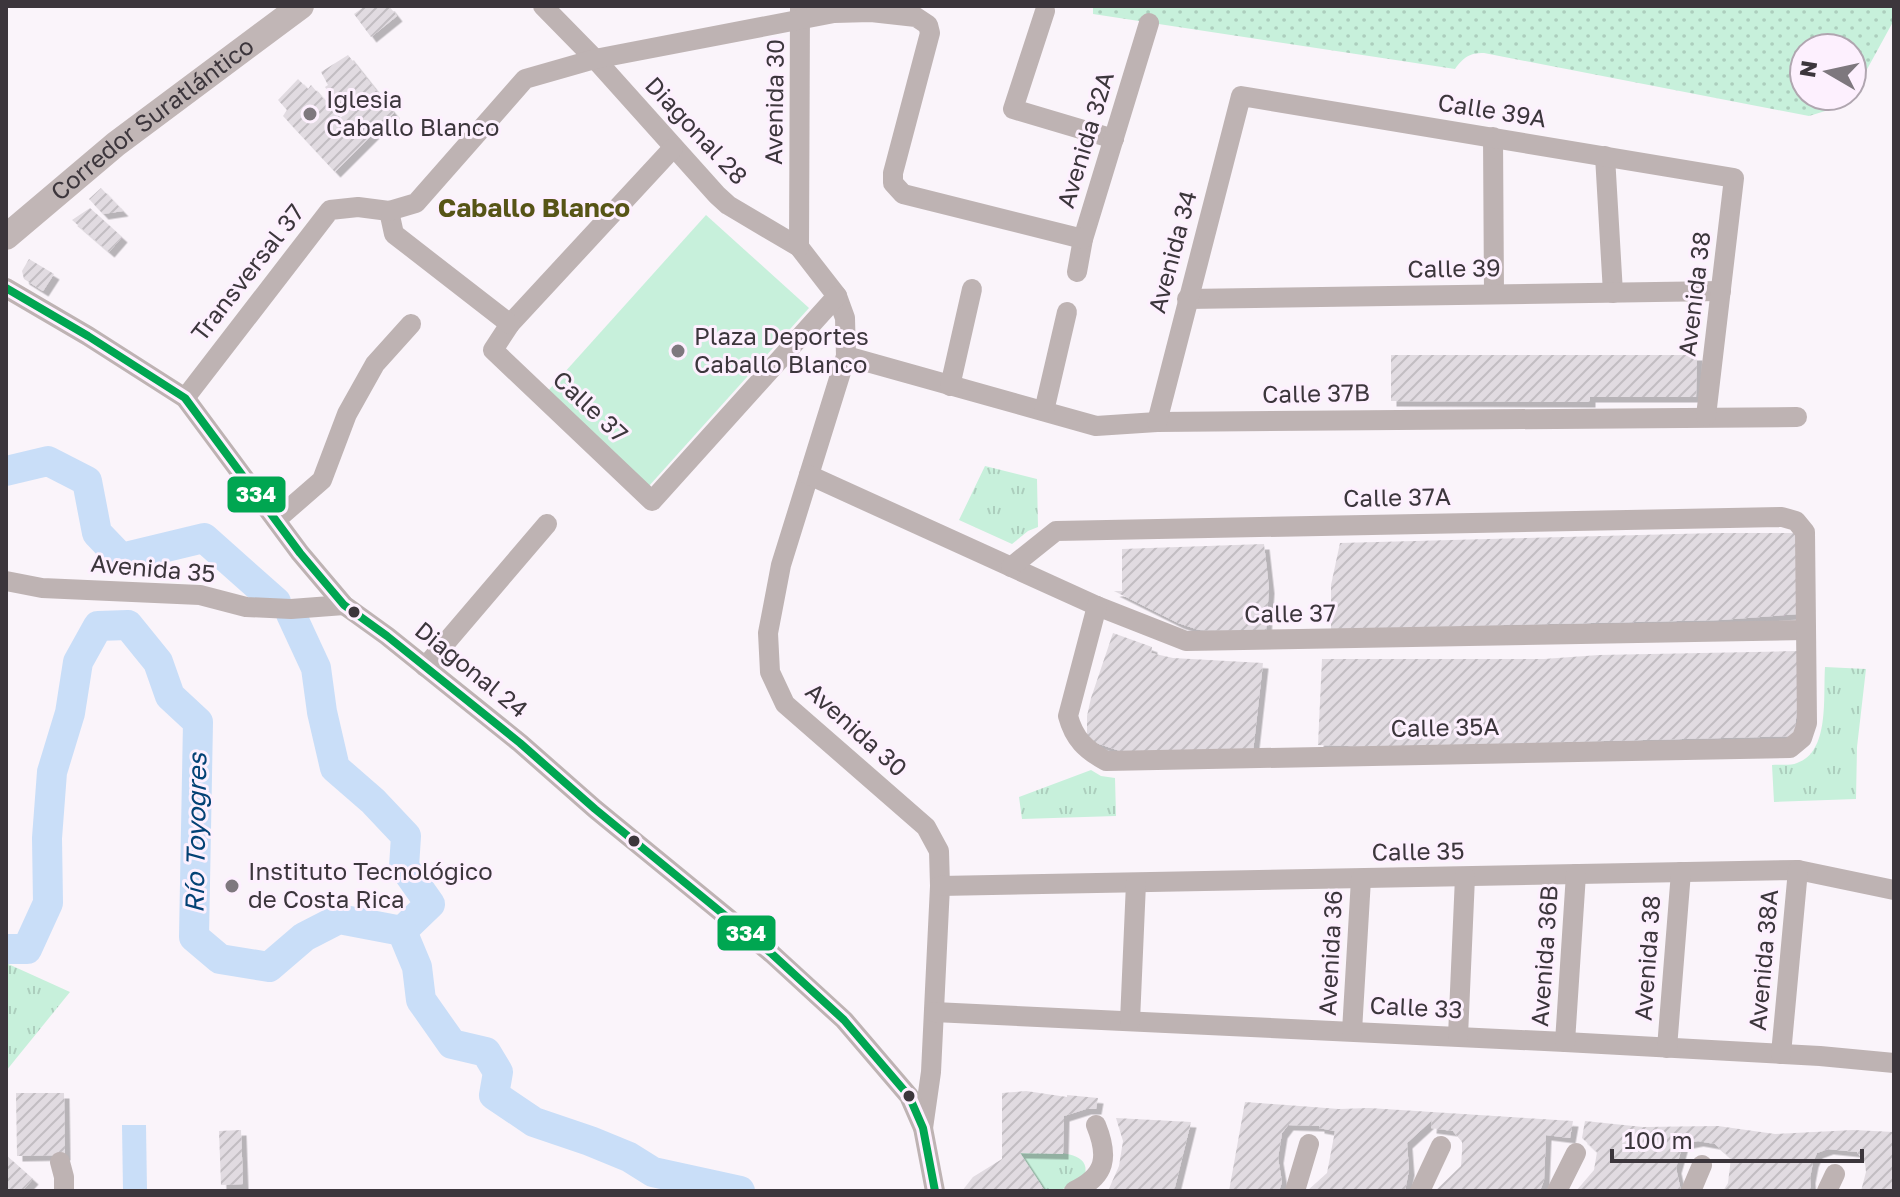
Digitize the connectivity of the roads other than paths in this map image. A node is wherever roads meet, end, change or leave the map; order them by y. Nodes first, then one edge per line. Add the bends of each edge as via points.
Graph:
1 (301, 6) edge
2 (543, 6) edge
3 (1045, 11) dead end
4 (801, 12) edge
5 (1149, 23) dead end
6 (595, 59) junction
7 (1241, 96) joint
8 (1493, 137) junction
9 (1114, 139) junction
10 (673, 148) junction
11 (1605, 156) junction
12 (1734, 178) joint
13 (389, 211) junction
14 (6, 237) edge
15 (1083, 239) junction
16 (799, 247) junction
17 (1077, 272) dead end
18 (6, 288) edge
19 (972, 289) dead end
20 (1721, 291) junction
21 (1613, 293) junction
22 (1494, 294) junction
23 (837, 296) junction
24 (1187, 299) junction
25 (1067, 312) dead end
26 (845, 318) joint
27 (411, 324) dead end
28 (510, 324) junction
29 (846, 356) junction
30 (950, 386) junction
31 (185, 398) junction
32 (1044, 411) junction
33 (1706, 416) junction
34 (1797, 417) dead end
35 (1157, 422) junction
36 (809, 475) junction
37 (276, 520) junction
38 (547, 524) dead end
39 (1011, 567) junction
40 (6, 581) edge
41 (344, 605) junction
42 (1097, 606) junction
43 (1806, 630) junction
44 (425, 667) junction
45 (1798, 870) junction
46 (1681, 872) junction
47 (1576, 874) junction
48 (1465, 877) junction
49 (1361, 879) junction
50 (1136, 883) junction
51 (940, 886) junction
52 (1894, 890) edge
53 (934, 1012) junction
54 (1130, 1021) junction
55 (1352, 1031) junction
56 (1458, 1036) junction
57 (1565, 1042) junction
58 (1667, 1048) junction
59 (1781, 1054) junction
60 (1894, 1063) edge
61 (1096, 1125) dead end
62 (923, 1128) junction
63 (1309, 1144) dead end
64 (1441, 1146) dead end
65 (1576, 1153) dead end
66 (60, 1162) dead end
67 (1702, 1165) dead end
68 (64, 1191) edge
69 (935, 1191) edge
70 (1074, 1191) edge
71 (1295, 1191) edge
72 (1420, 1191) edge
73 (1557, 1191) edge
74 (1691, 1191) edge

1 - 14 main road, Corredor Suratlántico via 116,144
2 - 6 street, Diagonal 28
3 - 9 street via 1013,109
4 - 6 street
4 - 15 street via 871,12 928,25 893,183 903,194
4 - 16 street, Avenida 30
5 - 9 street, Avenida 32A
6 - 10 street, Diagonal 28
6 - 13 street via 525,79 416,203
7 - 8 street, Calle 39A
7 - 24 street, Avenida 34
8 - 11 street, Calle 39A
8 - 22 street
9 - 15 street, Avenida 32A
10 - 16 street, Diagonal 28 via 728,205
10 - 28 street
11 - 12 street, Calle 39A
11 - 21 street
12 - 20 street, Avenida 38
13 - 28 street via 394,234
13 - 31 street, Transversal 37 via 330,210
15 - 17 street, Avenida 32A
16 - 23 street, Diagonal 28
18 - 31 street, Diagonal 24
19 - 30 street
20 - 21 street, Calle 39
20 - 33 street, Avenida 38
21 - 22 street, Calle 39
22 - 24 street, Calle 39
23 - 26 street, Diagonal 28
23 - 28 street, Calle 37 via 652,501 493,350
24 - 35 street, Avenida 34
25 - 32 street
26 - 29 street, Avenida 30
27 - 37 street via 375,364 347,414 322,480
29 - 30 street, Calle 37B
29 - 36 street, Avenida 30
30 - 32 street, Calle 37B
31 - 37 street, Diagonal 24
32 - 35 street, Calle 37B via 1096,426
33 - 34 street, Calle 37B
33 - 35 street, Calle 37B
36 - 39 street, Calle 37
36 - 51 street, Avenida 30 via 781,565 768,633 770,672 785,704 926,827 939,851
37 - 41 street, Diagonal 24
38 - 44 street
39 - 42 street, Calle 37
39 - 43 street, Calle 37A via 1056,531 1782,517 1796,521 1805,532
40 - 41 street, Avenida 35 via 42,588 200,595 246,607
41 - 44 street, Diagonal 24
42 - 43 street, Calle 37 via 1174,638 1199,642
42 - 43 street, Calle 35A via 1068,716 1072,733 1106,761 1790,748 1802,738 1807,723
44 - 62 street, Diagonal 24 via 772,954 844,1020 909,1096
45 - 46 street, Calle 35
45 - 52 street, Calle 35
45 - 59 street, Avenida 38A
46 - 47 street, Calle 35
46 - 58 street, Avenida 38
47 - 48 street, Calle 35
47 - 57 street, Avenida 36B
48 - 49 street, Calle 35
48 - 56 street
49 - 50 street, Calle 35
49 - 55 street, Avenida 36
50 - 51 street, Calle 35
50 - 54 street
51 - 53 street, Avenida 30
53 - 54 street, Calle 33
53 - 62 street, Avenida 30
54 - 55 street, Calle 33
55 - 56 street, Calle 33
56 - 57 street, Calle 33
57 - 58 street, Calle 33
58 - 59 street, Calle 33
59 - 60 street, Calle 33
61 - 70 street via 1104,1143 1104,1162 1087,1185
62 - 69 street
63 - 71 street
64 - 72 street
65 - 73 street
66 - 68 street
67 - 74 street

